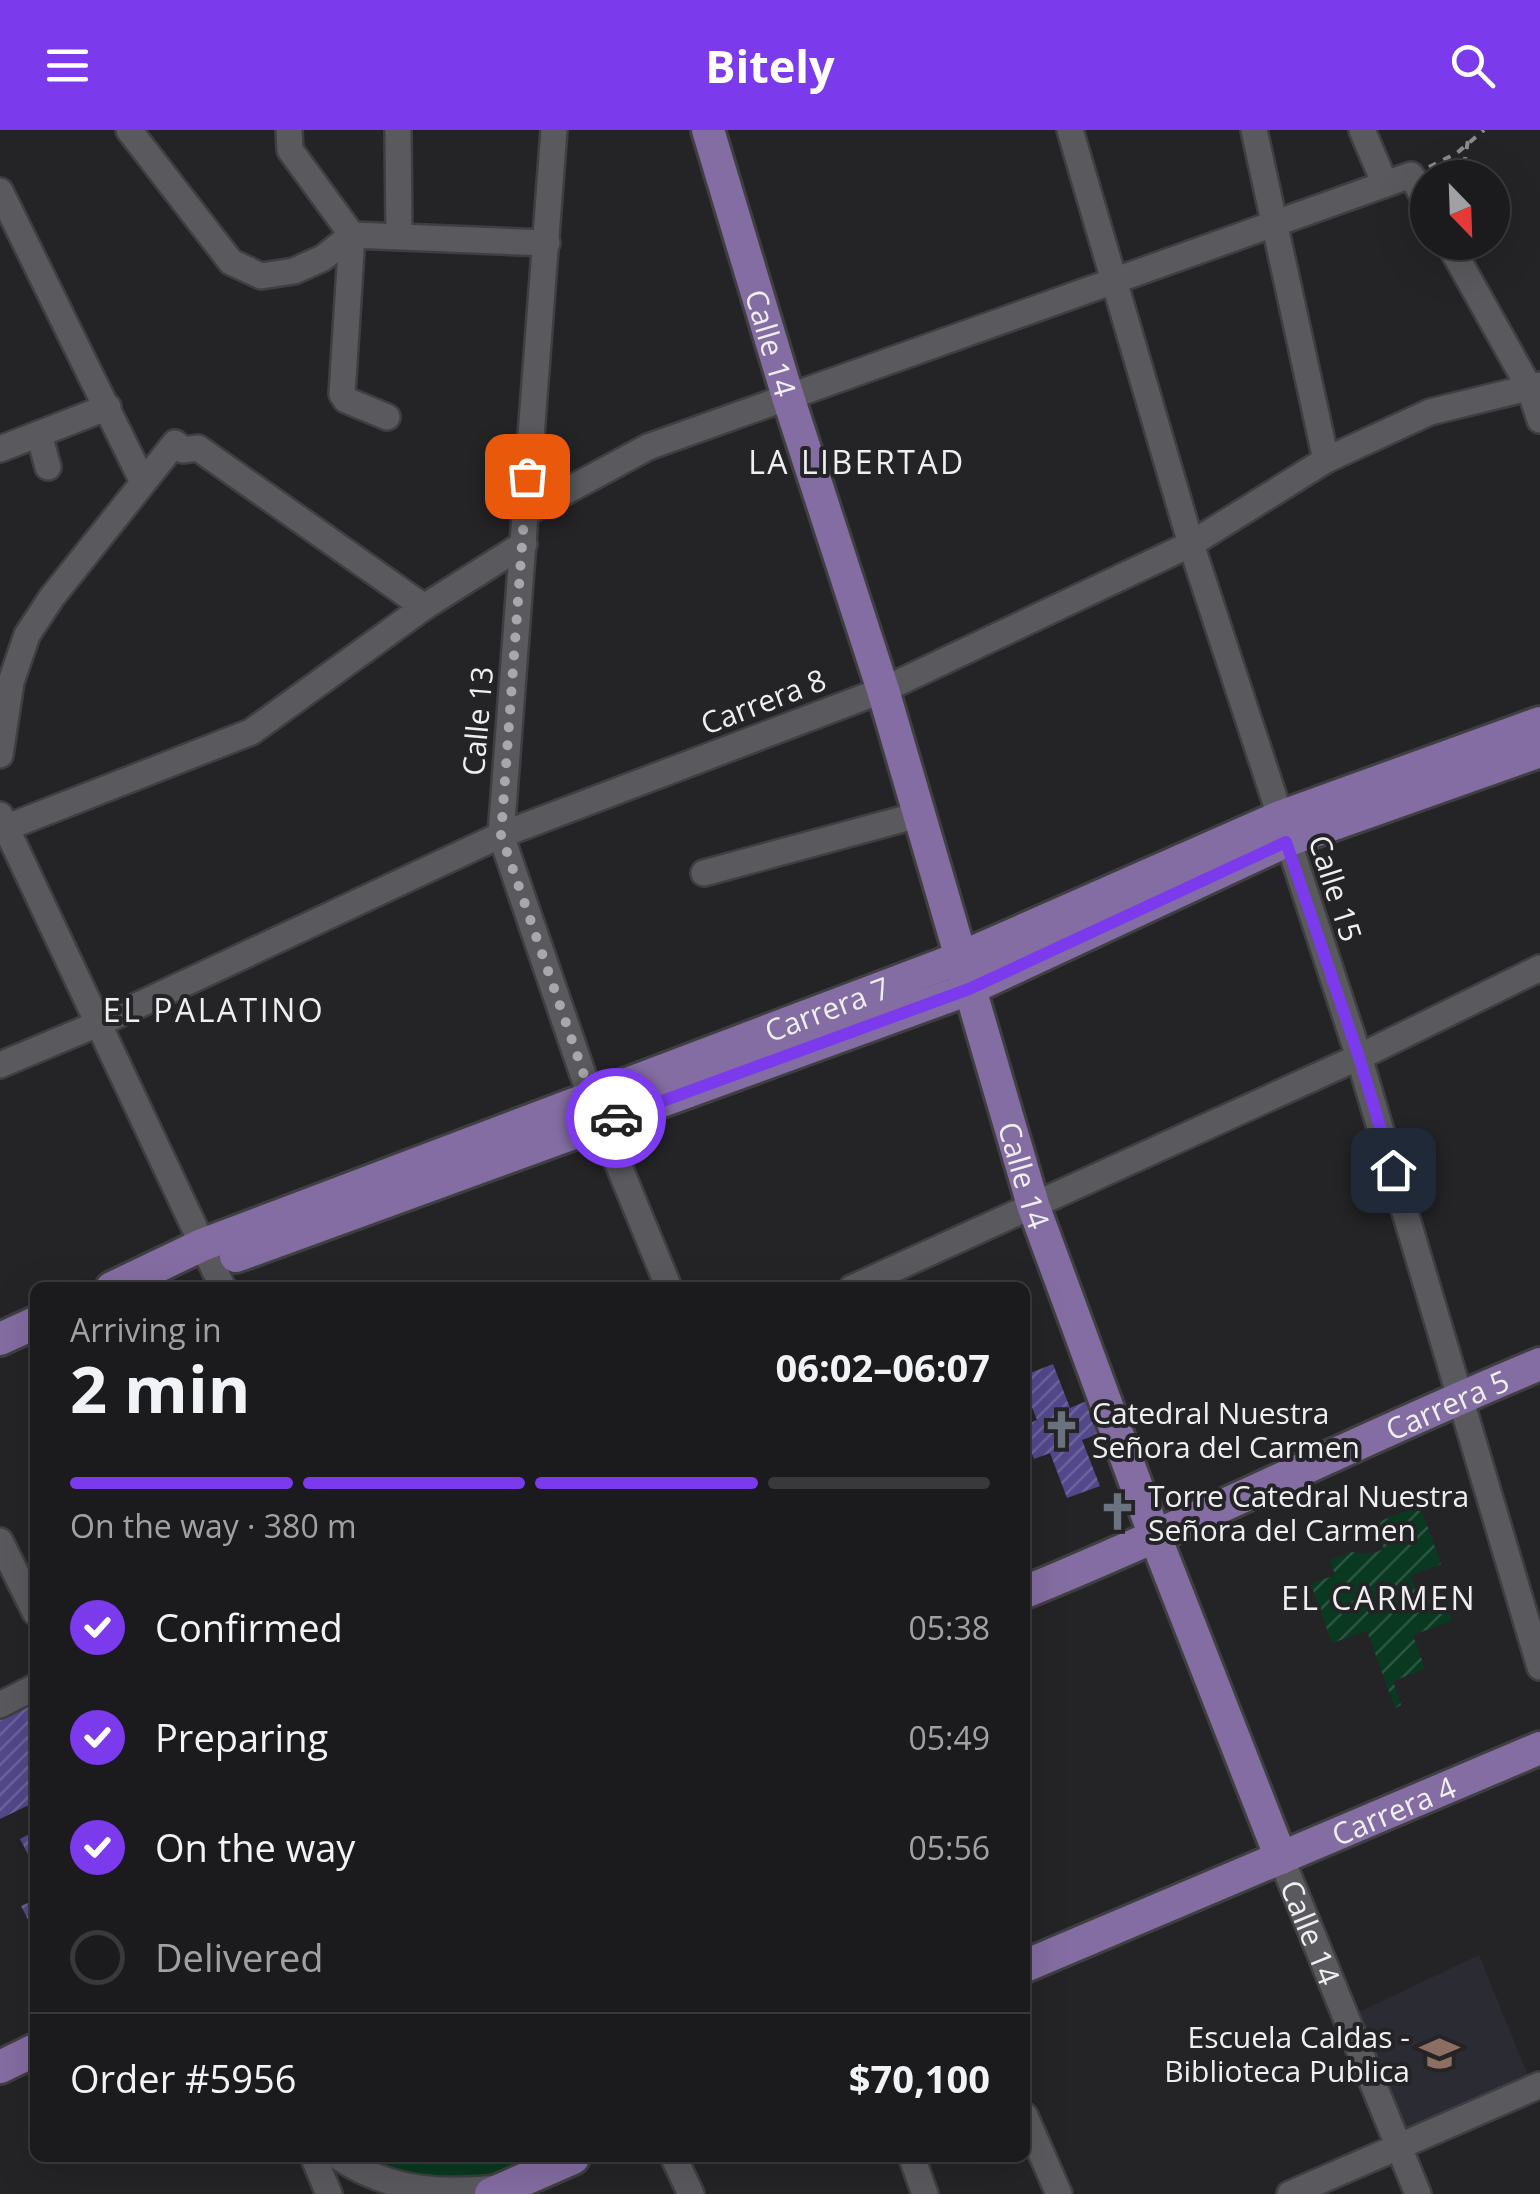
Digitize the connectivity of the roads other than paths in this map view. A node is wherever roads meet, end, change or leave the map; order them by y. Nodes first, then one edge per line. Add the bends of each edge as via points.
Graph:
1 (128, 130) edge
2 (398, 130) edge
3 (554, 130) edge
4 (708, 130) edge
5 (1070, 130) edge
6 (1254, 130) edge
7 (1362, 130) edge
8 (289, 140) edge
9 (1410, 176) edge
10 (1386, 184) junction
11 (0, 191) edge
12 (1275, 224) junction
13 (352, 235) junction
14 (399, 236) junction
15 (548, 243) junction
16 (1459, 260) edge
17 (1115, 281) junction
18 (1534, 386) edge
19 (788, 397) junction
20 (108, 407) junction
21 (387, 417) dead end
22 (1540, 420) edge
23 (39, 434) junction
24 (0, 449) edge
25 (1326, 460) junction
26 (48, 467) dead end
27 (143, 482) junction
28 (524, 514) junction
29 (524, 544) junction
30 (1190, 544) junction
31 (424, 607) junction
32 (883, 690) junction
33 (1540, 723) edge
34 (1540, 751) edge
35 (0, 755) edge
36 (918, 814) junction
37 (3, 824) edge
38 (1283, 829) junction
39 (501, 835) junction
40 (704, 873) dead end
41 (1540, 968) edge
42 (964, 974) junction
43 (100, 1023) junction
44 (1359, 1057) junction
45 (0, 1065) edge
46 (596, 1111) junction
47 (1033, 1205) junction
48 (212, 1266) edge
49 (139, 1282) edge
50 (176, 1282) edge
51 (666, 1282) edge
52 (865, 1282) edge
53 (30, 1325) edge
54 (0, 1340) edge
55 (30, 1348) edge
56 (0, 1362) edge
57 (1540, 1364) edge
58 (1462, 1397) junction
59 (1156, 1539) junction
60 (0, 1542) edge
61 (1030, 1590) edge
62 (30, 1602) edge
63 (1540, 1667) edge
64 (30, 1690) edge
65 (0, 1705) edge
66 (1540, 1748) edge
67 (1281, 1858) junction
68 (1030, 1964) edge
69 (30, 2052) edge
70 (0, 2067) edge
71 (1540, 2085) edge
72 (1030, 2127) edge
73 (1400, 2146) junction
74 (316, 2162) edge
75 (347, 2162) edge
76 (532, 2162) edge
77 (564, 2162) edge
78 (676, 2162) edge
79 (914, 2162) edge
80 (499, 2191) edge
81 (329, 2194) edge
82 (691, 2194) edge
83 (926, 2194) edge
84 (1059, 2194) edge
85 (1290, 2194) edge
86 (1418, 2194) edge

1 - 13 street via 231,262 262,276 294,271
2 - 14 street
3 - 15 street, Calle 13
4 - 19 main road, Calle 14
5 - 17 street, Calle 15
6 - 12 street
7 - 10 street
8 - 13 street
9 - 10 street
10 - 12 street
11 - 20 street
12 - 17 street
12 - 25 street
13 - 14 street
13 - 21 street via 342,394
14 - 15 street
15 - 28 street, Calle 13
16 - 18 street
17 - 19 street
17 - 30 street, Calle 15
18 - 22 street
18 - 25 street, Carrera 8 via 1430,412
19 - 28 street via 648,447
19 - 32 main road, Calle 14
20 - 23 street
20 - 27 street
23 - 24 street
23 - 26 street
25 - 30 street, Carrera 8
27 - 31 street via 175,443 183,450 198,448
27 - 35 street via 28,635 11,682
28 - 29 street, Calle 13
29 - 31 street
29 - 39 street, Calle 13
30 - 32 street, Carrera 8
30 - 38 street, Calle 15
31 - 37 street via 251,732
32 - 36 main road, Calle 14
32 - 39 street, Carrera 8
33 - 38 main road, Carrera 7
34 - 38 main road, Carrera 7
36 - 40 street
36 - 42 main road, Calle 14
37 - 43 street
38 - 42 main road, Carrera 7
38 - 44 street, Calle 15
39 - 43 street, Carrera 8
39 - 46 street, Calle 13
41 - 44 street
42 - 46 main road, Carrera 7
42 - 47 main road, Calle 14
43 - 45 street, Carrera 8
43 - 48 street
44 - 47 street
44 - 58 street, Calle 15
46 - 48 main road, Carrera 7
46 - 51 street, Calle 13
47 - 52 street
47 - 59 main road, Calle 14
48 - 49 main road, Carrera 7
48 - 50 main road, Carrera 7
53 - 54 main road
55 - 56 main road
57 - 58 main road, Carrera 5
58 - 59 main road, Carrera 5
58 - 63 street, Calle 15
59 - 61 main road, Carrera 5
59 - 67 main road, Calle 14
60 - 62 street
64 - 65 street
66 - 67 main road, Carrera 4
67 - 68 main road, Carrera 4
67 - 73 street, Calle 14
69 - 70 main road
71 - 73 street
72 - 84 street
73 - 85 street
73 - 86 street, Calle 14
74 - 81 street
75 - 80 street via 405,2188
76 - 80 street
77 - 80 main road
78 - 82 street
79 - 83 street

